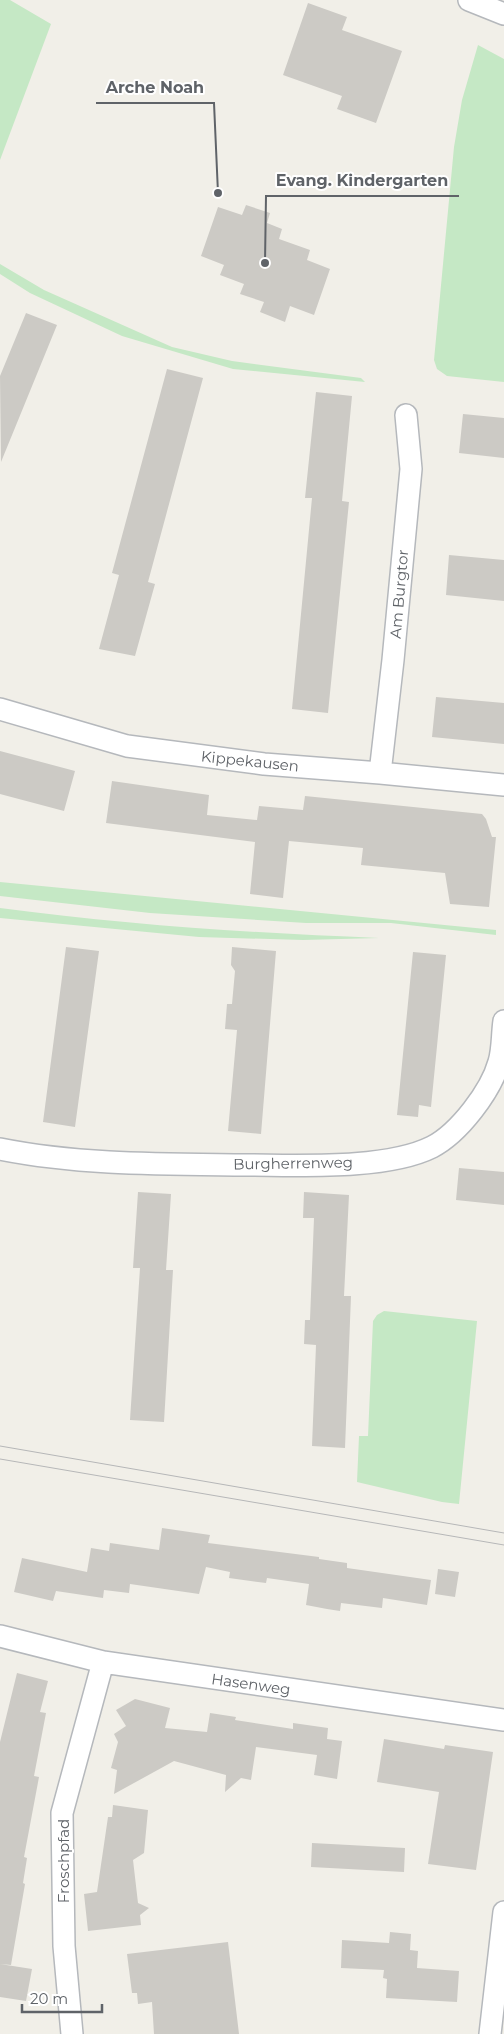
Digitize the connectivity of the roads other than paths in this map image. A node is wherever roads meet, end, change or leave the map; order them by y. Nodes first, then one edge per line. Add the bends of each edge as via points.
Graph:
1 (469, 0) edge
2 (504, 14) edge
3 (406, 415) dead end
4 (0, 709) edge
5 (380, 773) junction
6 (504, 785) edge
7 (504, 1021) edge
8 (0, 1149) edge
9 (0, 1636) edge
10 (103, 1662) junction
11 (504, 1720) edge
12 (504, 1912) edge
13 (72, 2034) edge
14 (490, 2034) edge

1 - 2 street
3 - 5 street, Am Burgtor via 411,469
4 - 5 street, Kippekausen via 127,746 264,764
5 - 6 street, Kippekausen
7 - 8 street, Burgherrenweg via 499,1062 479,1103 455,1130 434,1146 409,1156 327,1164 192,1164 80,1160
9 - 10 street, Hasenweg
10 - 11 street, Hasenweg
10 - 13 street, Froschpfad via 62,1813 64,1946
12 - 14 street

